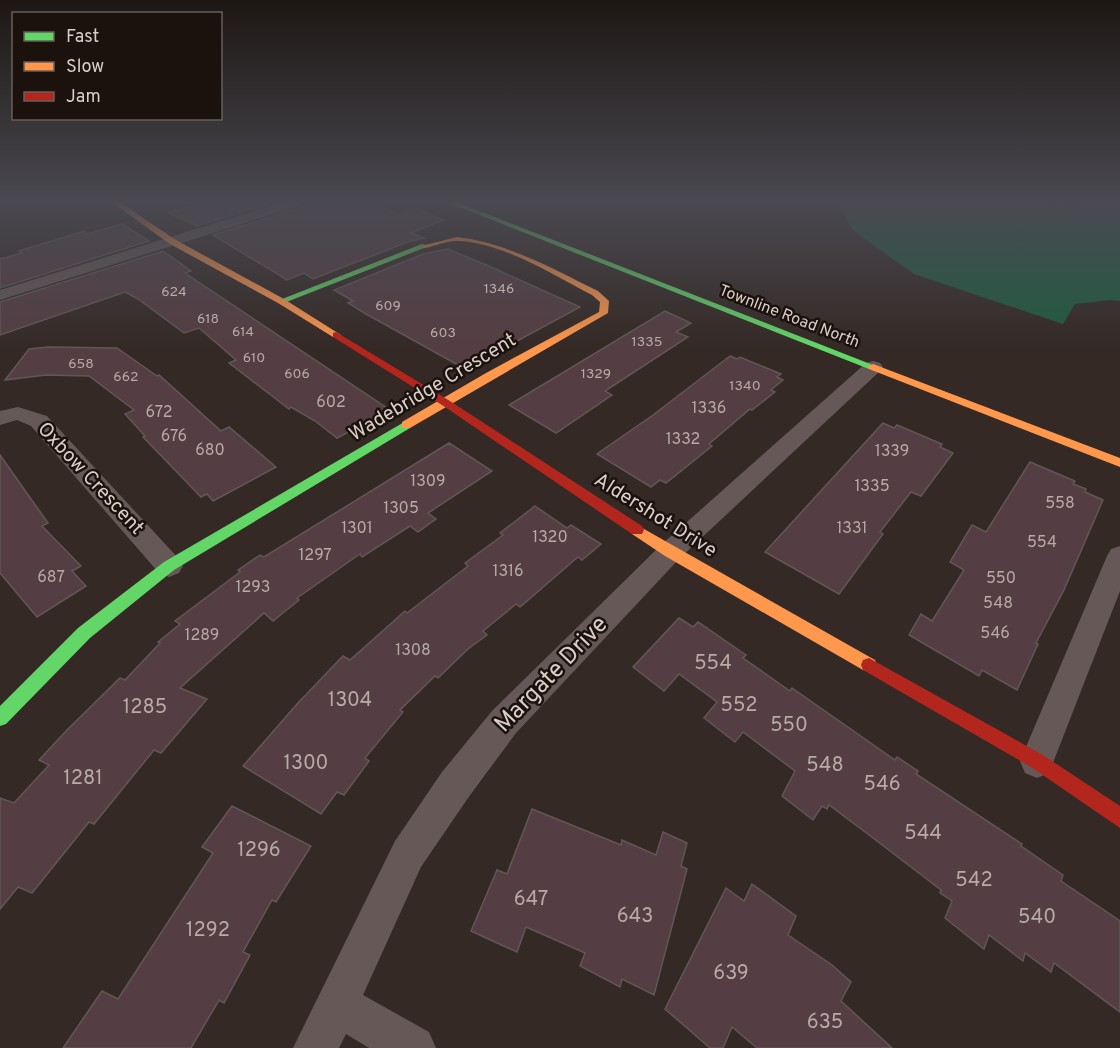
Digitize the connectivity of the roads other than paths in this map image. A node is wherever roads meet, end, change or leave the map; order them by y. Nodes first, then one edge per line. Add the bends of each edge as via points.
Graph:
1 (147, 250) edge
2 (187, 250) edge
3 (411, 250) edge
4 (501, 250) edge
5 (573, 250) edge
6 (0, 295) edge
7 (281, 301) junction
8 (873, 367) junction
9 (446, 403) junction
10 (0, 418) edge
11 (1120, 463) edge
12 (670, 552) junction
13 (1120, 556) edge
14 (169, 566) junction
15 (0, 718) edge
16 (1037, 761) junction
17 (1120, 818) edge
18 (336, 1004) junction
19 (316, 1048) edge
20 (413, 1048) edge

1 - 6 street
2 - 7 street, Aldershot Drive
3 - 7 street, Wadebridge Crescent
4 - 9 street, Wadebridge Crescent via 595,293 605,301 603,313
5 - 8 street, Townline Road North
7 - 9 street, Aldershot Drive
8 - 11 street, Townline Road North
8 - 12 street, Margate Drive
9 - 12 street, Aldershot Drive
9 - 14 street, Wadebridge Crescent
10 - 14 street, Oxbow Crescent via 18,413 39,421
12 - 16 street, Aldershot Drive
12 - 18 street, Margate Drive via 504,722 455,785 408,854
13 - 16 street
14 - 15 street, Wadebridge Crescent via 84,633
16 - 17 street, Aldershot Drive
18 - 19 street, Margate Drive
18 - 20 street

